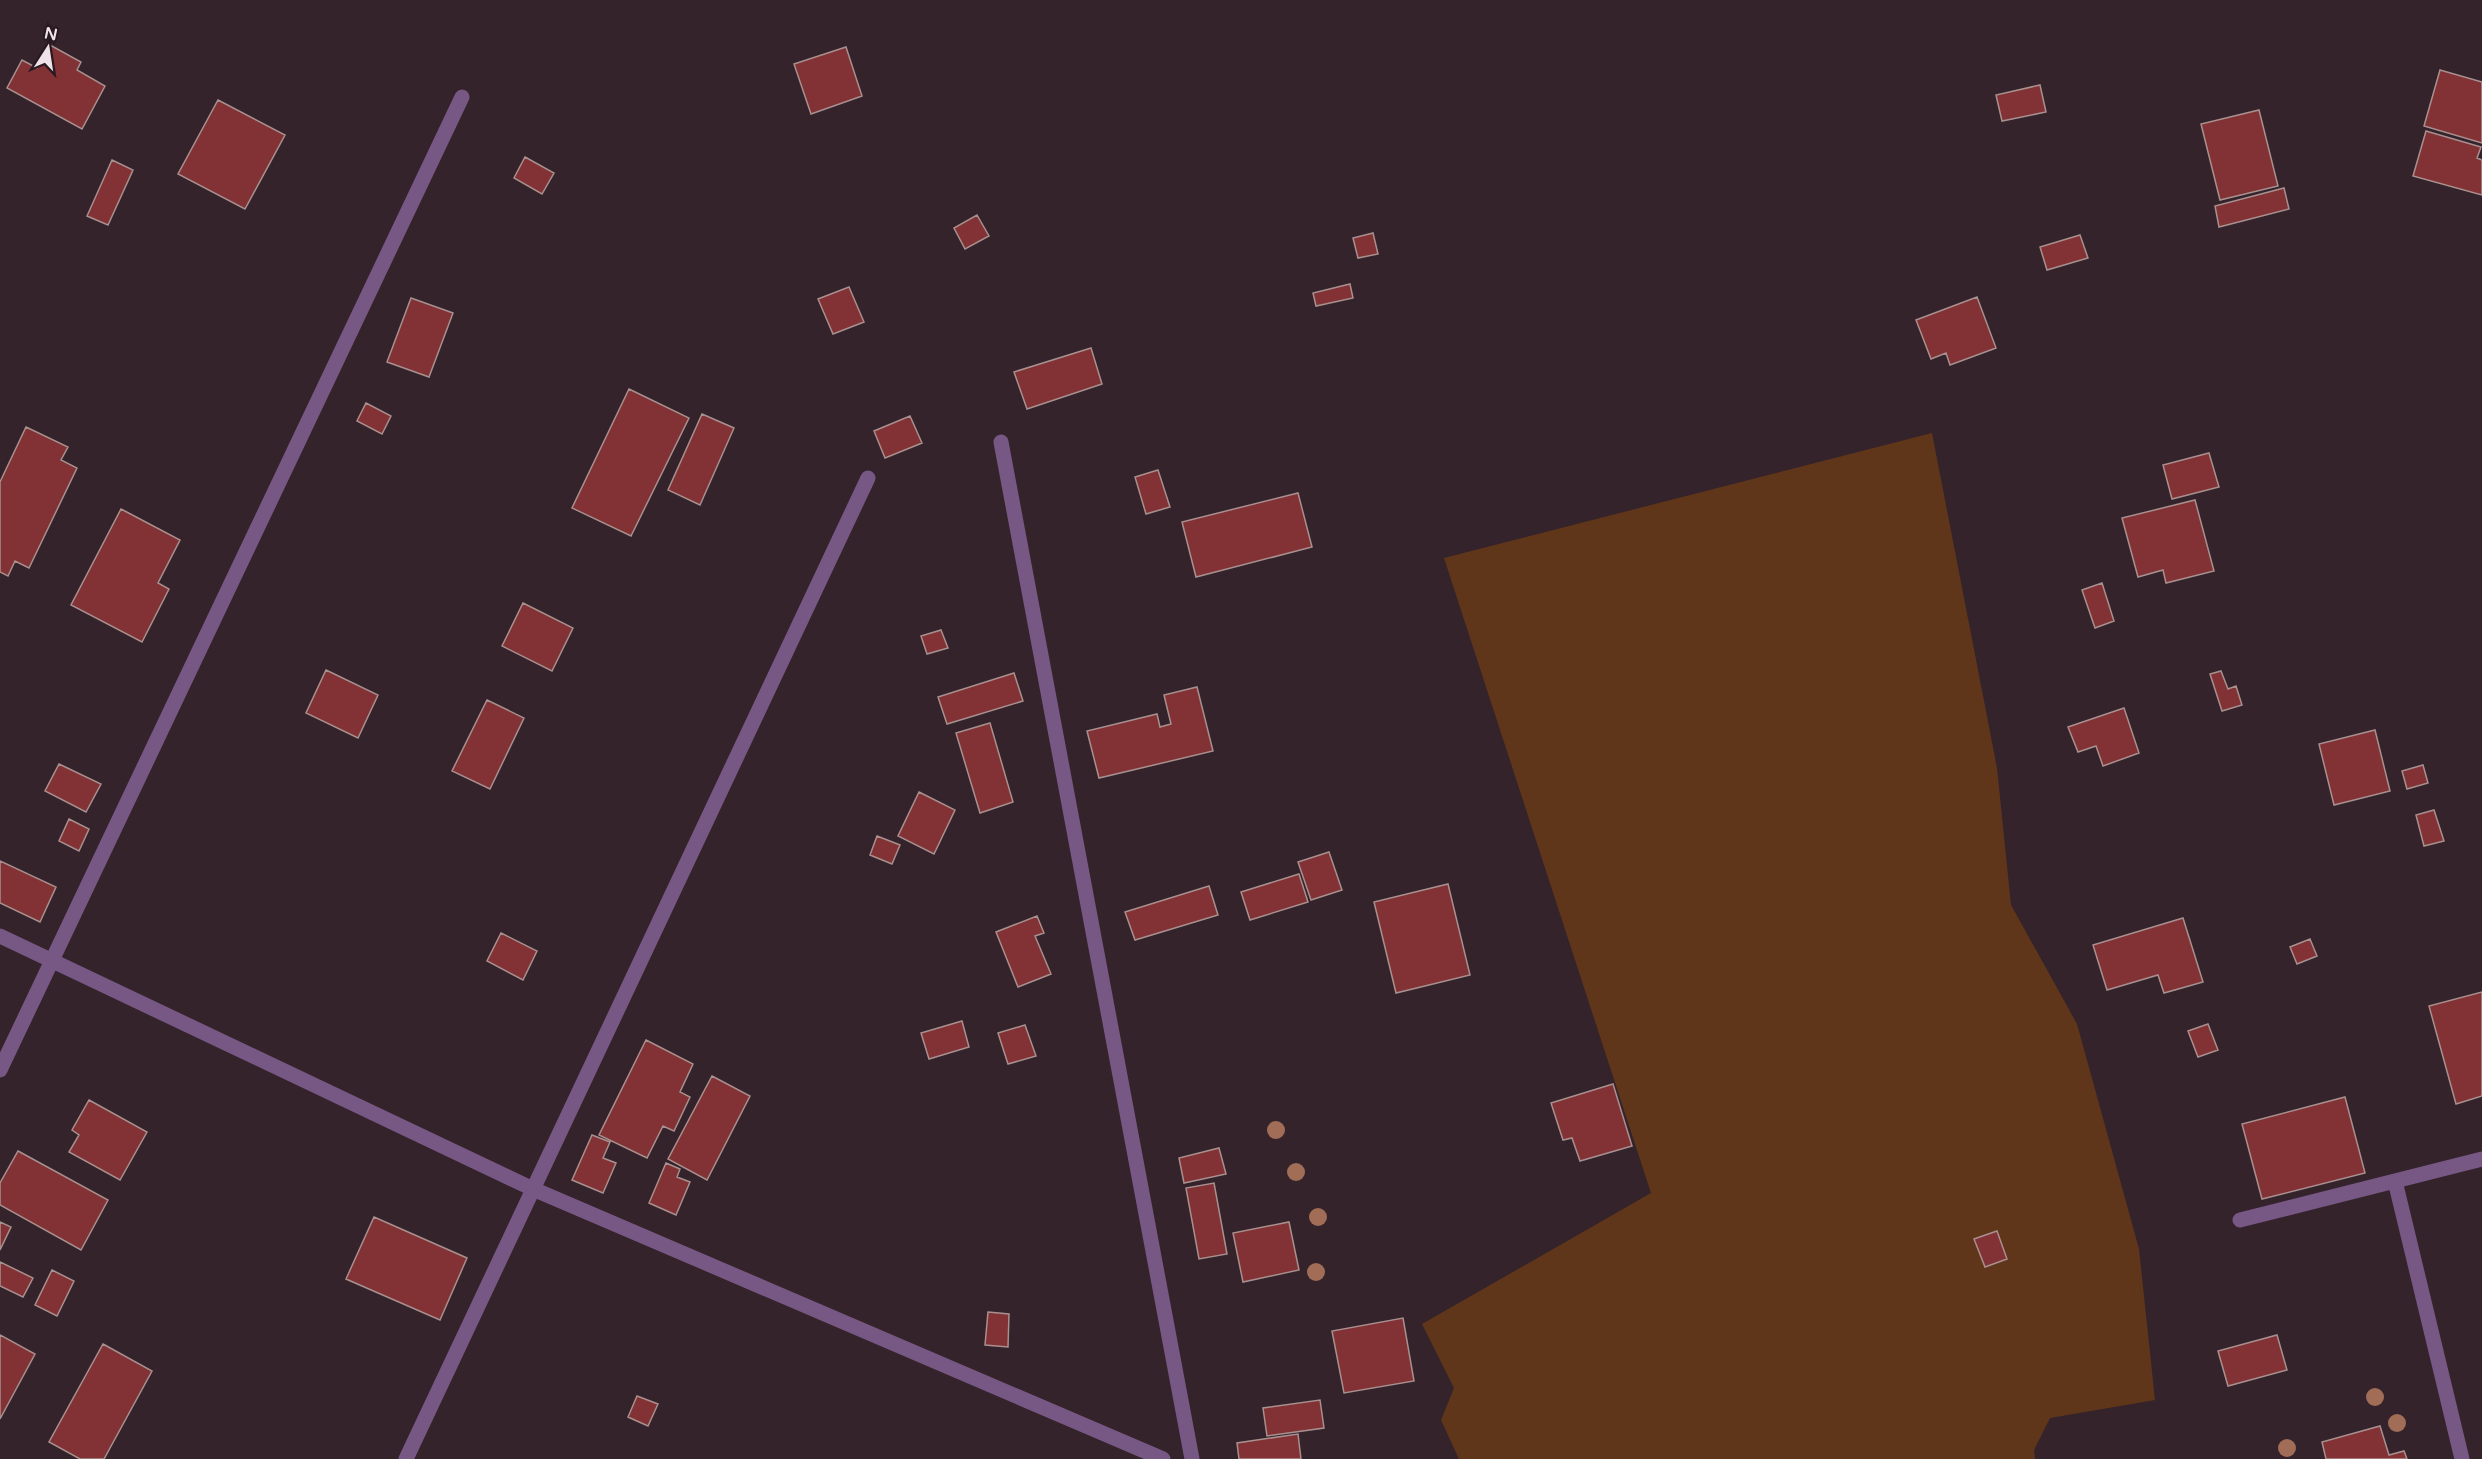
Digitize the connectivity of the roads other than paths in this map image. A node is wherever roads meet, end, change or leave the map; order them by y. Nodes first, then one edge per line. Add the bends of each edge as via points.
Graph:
1 (462, 97) dead end
2 (1001, 442) dead end
3 (868, 478) dead end
4 (0, 936) edge
5 (51, 961) junction
6 (0, 1070) edge
7 (2482, 1159) edge
8 (2394, 1181) junction
9 (533, 1189) junction
10 (2240, 1220) dead end
11 (406, 1459) edge
12 (1163, 1459) edge
13 (1192, 1459) edge
14 (2462, 1459) edge

1 - 5 street
2 - 13 street
3 - 9 street
4 - 5 street
5 - 6 street
5 - 9 street
7 - 8 street
8 - 10 street
8 - 14 street
9 - 11 street
9 - 12 street

